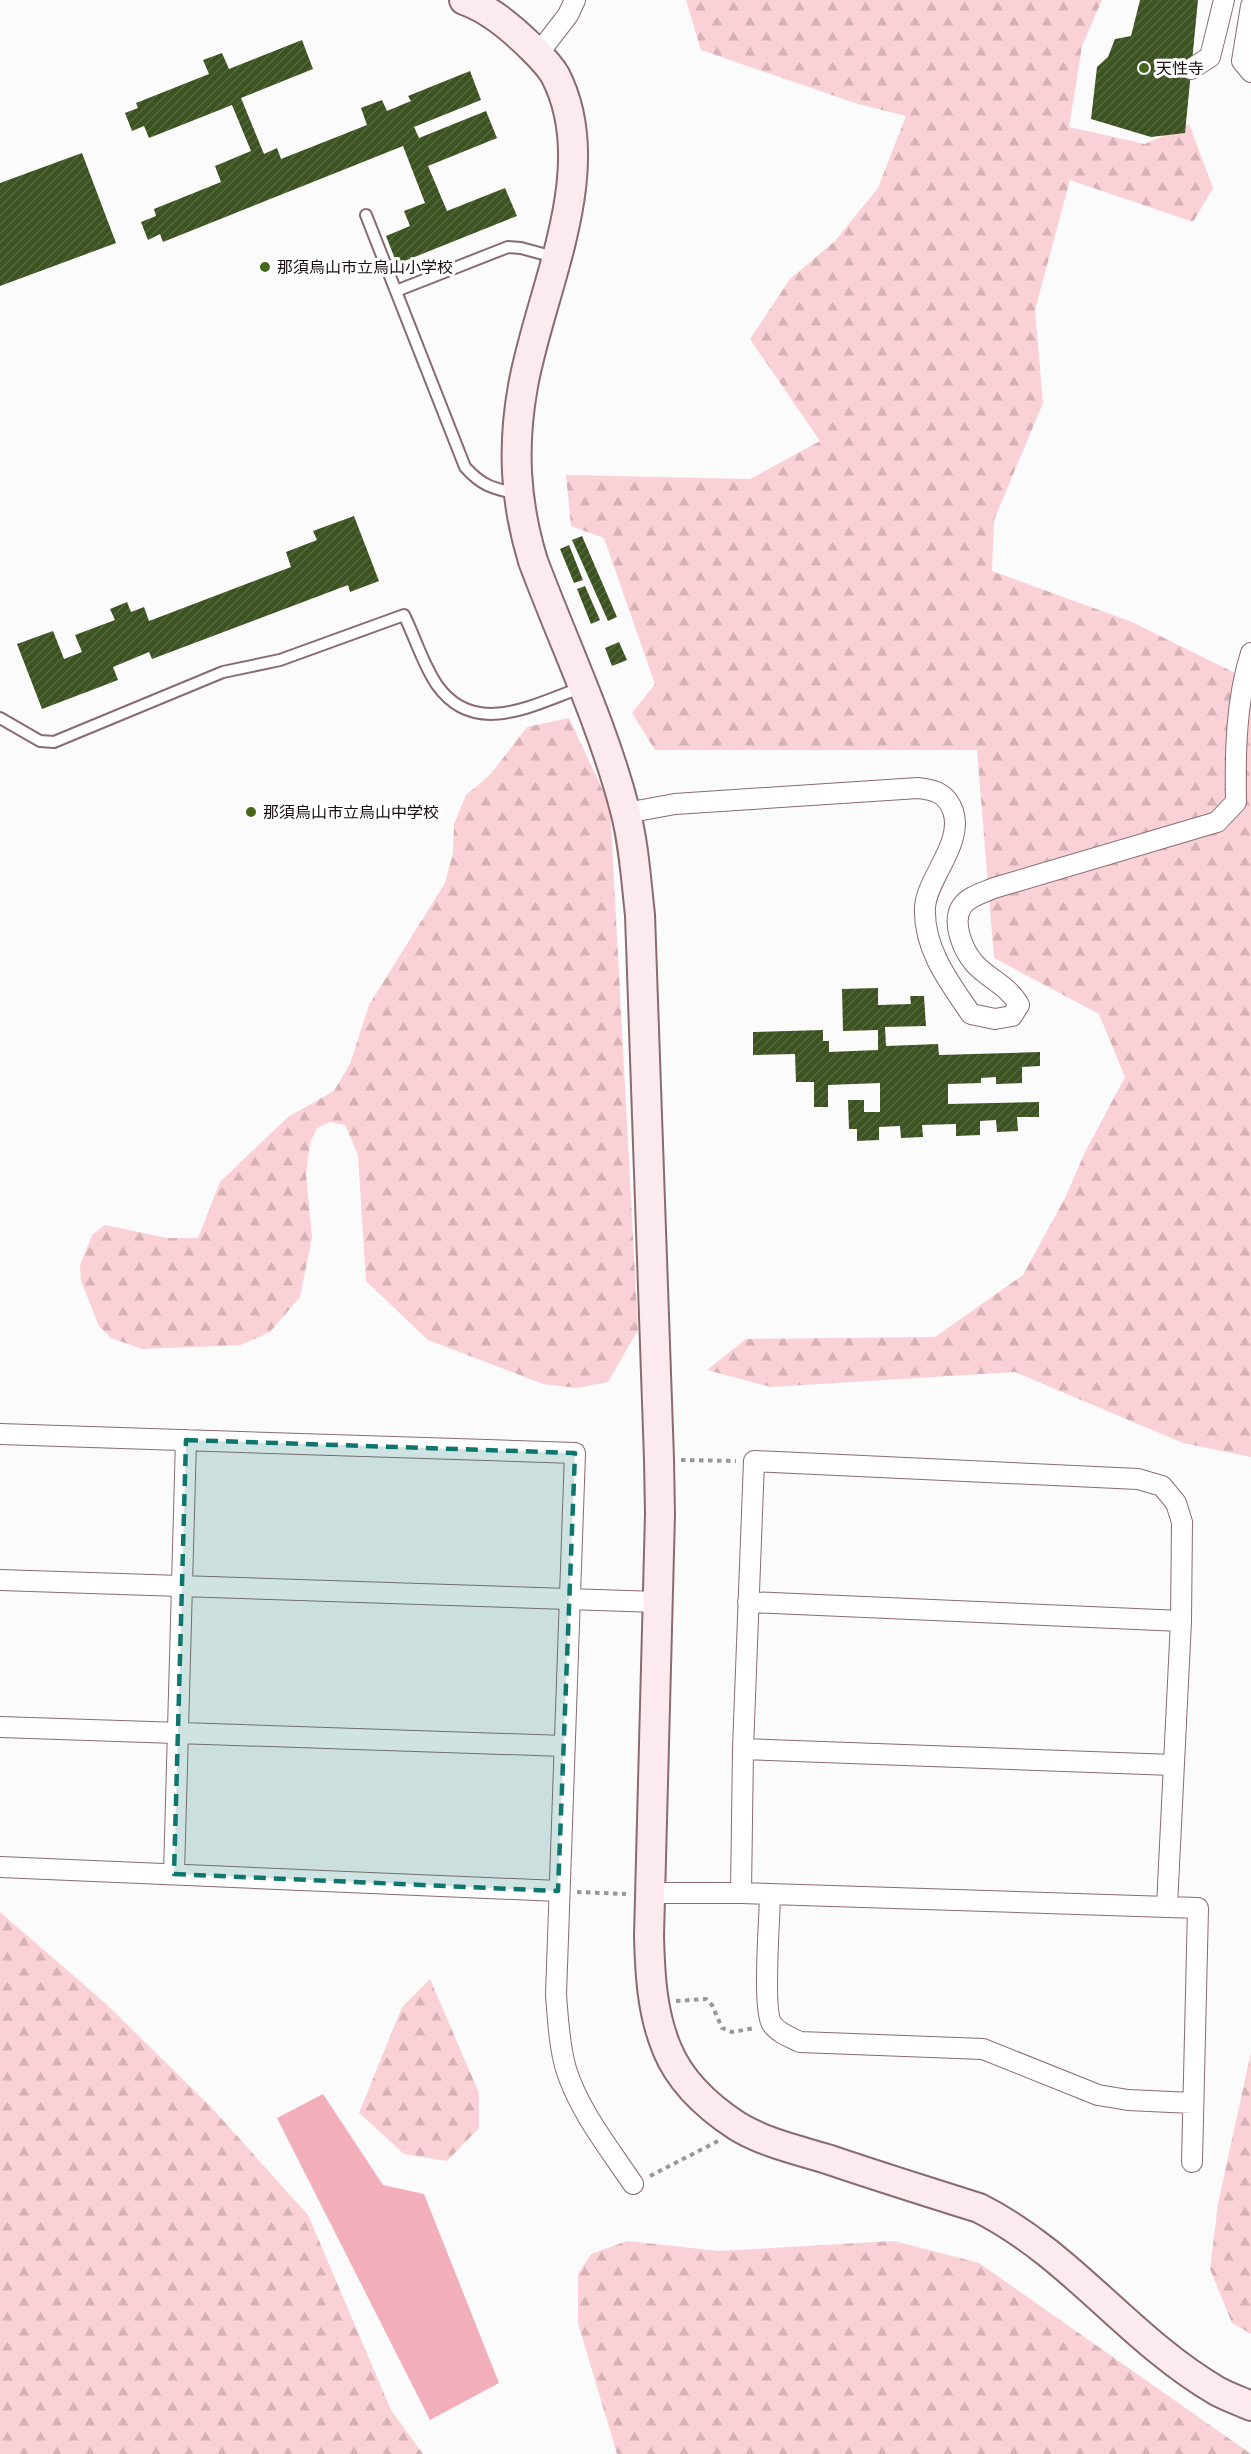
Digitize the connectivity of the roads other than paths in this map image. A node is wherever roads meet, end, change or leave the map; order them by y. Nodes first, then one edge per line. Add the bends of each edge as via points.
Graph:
1 (464, 0) edge
2 (575, 0) edge
3 (1224, 0) edge
4 (1251, 6) edge
5 (538, 54) junction
6 (1191, 69) dead end
7 (1251, 72) edge
8 (366, 215) dead end
9 (556, 258) junction
10 (396, 291) junction
11 (517, 494) junction
12 (1251, 653) edge
13 (583, 687) junction
14 (0, 718) edge
15 (626, 813) junction
16 (0, 1434) edge
17 (186, 1440) junction
18 (0, 1580) edge
19 (182, 1586) junction
20 (570, 1599) junction
21 (657, 1602) junction
22 (748, 1602) junction
23 (1181, 1621) junction
24 (0, 1727) edge
25 (178, 1733) junction
26 (564, 1746) junction
27 (743, 1749) junction
28 (1173, 1765) junction
29 (0, 1867) edge
30 (174, 1874) junction
31 (558, 1891) junction
32 (650, 1893) junction
33 (741, 1893) junction
34 (770, 1894) junction
35 (1167, 1906) junction
36 (1192, 2103) junction
37 (1192, 2162) dead end
38 (633, 2184) road end
39 (1251, 2406) edge

1 - 5 street via 507,24
2 - 5 street
3 - 6 street via 1210,57
4 - 7 street via 1242,61
5 - 9 street via 554,74 567,109 573,151 572,179
8 - 10 lane
9 - 10 lane via 508,248
9 - 11 street via 523,385
10 - 11 lane via 465,466 477,481
11 - 13 street via 533,561
12 - 15 street via 1243,680 1236,802 1217,822 994,888 971,898 960,908 957,927 964,947 973,962 1013,994 1018,1005 1012,1016 995,1019 971,1014 946,978 931,946 925,904 953,838 956,819 949,801 936,790 717,801
13 - 14 lane via 515,711 490,715 467,712 451,702 436,684 404,615 280,660 223,672 54,742 40,741
13 - 15 street
15 - 21 street via 640,915 659,1459
16 - 17 street
17 - 19 street
17 - 20 street via 575,1453
18 - 19 street
19 - 20 street
19 - 25 street
20 - 21 street
20 - 26 street
21 - 32 street
22 - 23 street
22 - 23 street via 754,1461 1138,1479 1162,1486 1176,1503 1182,1522
22 - 27 street
23 - 28 street
24 - 25 street
25 - 26 street
25 - 30 street
26 - 31 street
27 - 28 street
27 - 33 street
28 - 35 street
29 - 30 street
30 - 31 street
31 - 38 street via 556,1995 566,2069 587,2114
32 - 33 street
32 - 39 street via 650,1973 659,2026 680,2072 703,2100 738,2127 779,2144 979,2208 1007,2222 1066,2266 1178,2366 1219,2392
33 - 34 street
34 - 35 street
34 - 36 street via 768,2005 772,2024 800,2042 983,2049 1098,2095
35 - 36 street via 1198,1908
36 - 37 street

